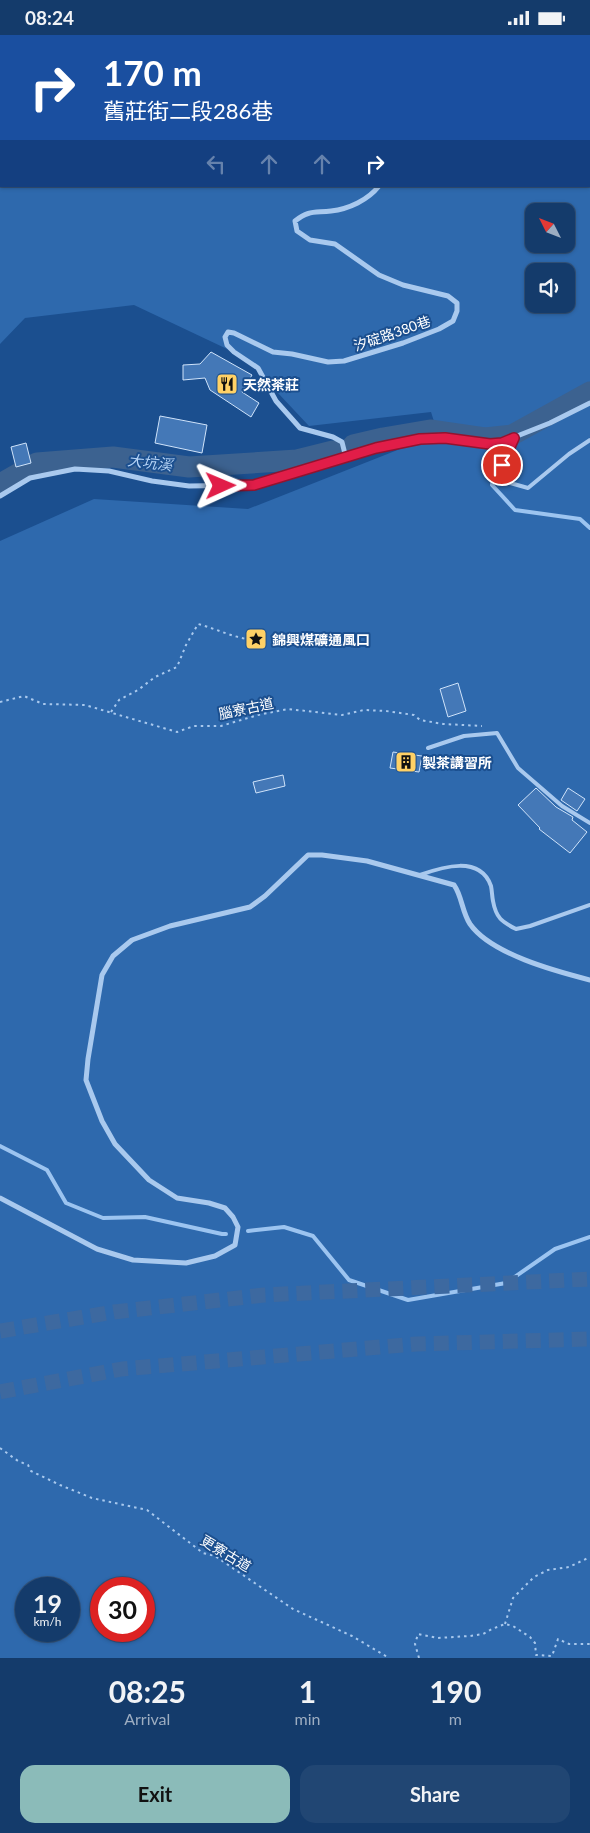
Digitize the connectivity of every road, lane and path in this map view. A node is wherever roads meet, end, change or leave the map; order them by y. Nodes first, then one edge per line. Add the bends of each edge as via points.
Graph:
1 (378, 187) edge
2 (590, 403) edge
3 (514, 438) junction
4 (590, 440) edge
5 (346, 458) junction
6 (0, 496) edge
7 (253, 640) dead end
8 (0, 702) edge
9 (111, 712) junction
10 (497, 733) junction
11 (428, 748) dead end
12 (590, 823) edge
13 (420, 875) junction
14 (590, 905) edge
15 (590, 980) edge
16 (0, 1199) edge
17 (0, 1448) edge
18 (590, 1557) edge
19 (505, 1624) junction
20 (590, 1644) edge
21 (389, 1658) edge
22 (419, 1658) edge

1 - 5 street, 汐碇路380巷 via 362,201 334,211 301,216 295,221 297,231 310,240 335,245 379,275 403,285 448,296 457,303 453,321 403,343 344,361 328,362 274,352 234,333 228,332 225,337 234,352 258,368 276,401 300,428 342,442
2 - 3 street
3 - 4 lane via 502,465 503,481 528,488
3 - 5 street via 490,444 445,438 420,439
5 - 6 street via 254,485 189,486 109,471 75,469 30,478
7 - 9 path via 198,624 177,667 119,700
8 - 9 path, 腦寮古道 via 24,696 43,704 85,705
9 - 10 path, 腦寮古道 via 178,732 194,725 221,726 288,709 342,715 364,710 405,713 420,720 443,724 480,725
10 - 11 lane via 464,736
10 - 12 lane via 518,767 562,806
13 - 14 lane via 458,865 472,867 484,875 490,886 501,922 516,929
13 - 15 street via 454,885 468,922 483,938 525,960
13 - 16 street via 367,861 308,855 250,907 170,926 132,940 113,957 102,975 86,1080 102,1121 115,1144 149,1180 177,1199 225,1208 238,1227 235,1245 215,1256 186,1263 133,1260 97,1249
17 - 21 path, 更寮古道 via 28,1465 31,1471 60,1485 92,1498 147,1510 203,1553 215,1556 293,1609 352,1636
18 - 19 path via 534,1577 513,1598
19 - 20 path via 530,1637 535,1643 536,1655 552,1656 558,1639 569,1644
19 - 22 path via 483,1635 438,1638 418,1633 415,1644

